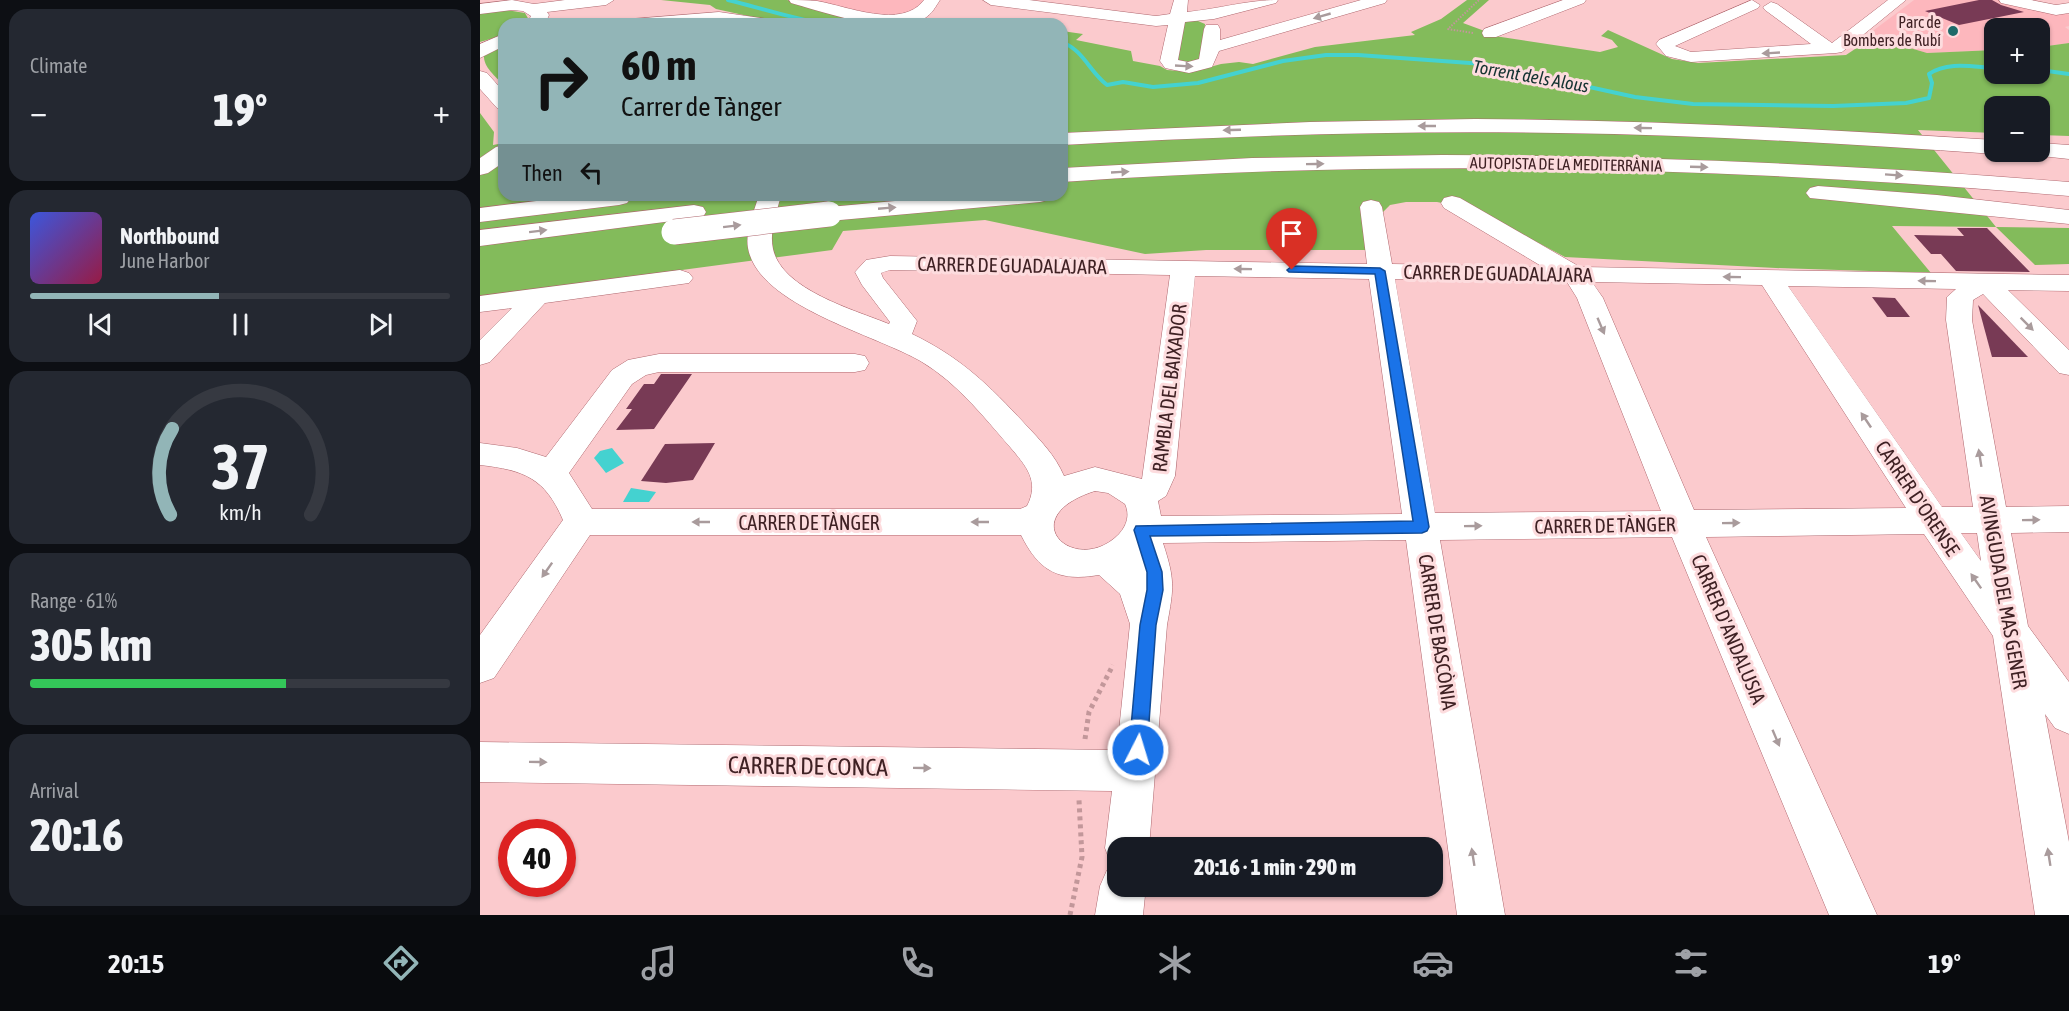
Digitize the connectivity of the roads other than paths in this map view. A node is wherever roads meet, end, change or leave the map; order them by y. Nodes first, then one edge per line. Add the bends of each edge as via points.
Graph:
1 (797, 0) edge
2 (932, 0) edge
3 (991, 0) edge
4 (1181, 0) edge
5 (1270, 0) edge
6 (1379, 0) edge
7 (1578, 0) edge
8 (1898, 0) edge
9 (2007, 0) edge
10 (2044, 0) edge
11 (600, 1) edge
12 (1020, 2) edge
13 (1746, 2) edge
14 (701, 3) dead end
15 (1777, 4) edge
16 (2064, 5) edge
17 (663, 7) dead end
18 (1215, 7) edge
19 (480, 9) edge
20 (532, 18) edge
21 (538, 18) edge
22 (697, 18) edge
23 (738, 18) edge
24 (880, 18) edge
25 (899, 18) edge
26 (1177, 19) junction
27 (1490, 33) road end
28 (498, 41) edge
29 (498, 43) edge
30 (480, 46) edge
31 (1210, 48) junction
32 (1829, 49) junction
33 (480, 52) edge
34 (480, 77) edge
35 (498, 97) edge
36 (1723, 130) junction
37 (1068, 138) edge
38 (1984, 138) edge
39 (2050, 141) edge
40 (2069, 142) edge
41 (2069, 152) edge
42 (1068, 153) edge
43 (1984, 153) edge
44 (1984, 154) edge
45 (2050, 155) edge
46 (498, 156) edge
47 (2050, 162) edge
48 (2069, 167) edge
49 (480, 168) edge
50 (1068, 175) edge
51 (1715, 184) junction
52 (2069, 189) edge
53 (1068, 194) edge
54 (498, 196) edge
55 (480, 198) edge
56 (596, 201) edge
57 (769, 201) edge
58 (901, 201) edge
59 (1452, 203) dead end
60 (831, 204) edge
61 (2069, 204) edge
62 (1371, 207) dead end
63 (480, 215) edge
64 (2069, 218) edge
65 (480, 238) edge
66 (480, 257) edge
67 (1184, 268) junction
68 (1380, 271) junction
69 (1574, 274) junction
70 (680, 278) dead end
71 (1770, 278) junction
72 (1986, 282) junction
73 (2069, 283) edge
74 (538, 296) junction
75 (480, 304) edge
76 (896, 339) junction
77 (480, 356) edge
78 (855, 363) dead end
79 (2069, 366) edge
80 (480, 454) edge
81 (1041, 462) junction
82 (551, 473) junction
83 (1095, 479) junction
84 (1137, 495) junction
85 (1042, 508) junction
86 (2069, 519) edge
87 (1990, 520) junction
88 (1933, 521) junction
89 (581, 522) junction
90 (1683, 524) junction
91 (1422, 527) junction
92 (1141, 530) junction
93 (1103, 560) junction
94 (1148, 625) junction
95 (2012, 632) junction
96 (480, 666) edge
97 (2069, 715) edge
98 (480, 762) edge
99 (1136, 771) junction
100 (1128, 837) edge
101 (1121, 897) edge
102 (1119, 915) edge
103 (1481, 915) edge
104 (1853, 915) edge
105 (2059, 915) edge

1 - 24 street
2 - 25 street via 921,13
3 - 12 street
4 - 26 street
5 - 18 street
6 -> 31 street
7 - 27 street
8 - 32 street via 1836,48
9 - 16 street via 2056,10
10 - 16 street
11 - 21 main road
12 - 26 street via 1156,21
13 - 15 street
32 -> 13 street via 1691,57 1666,48 1665,44
14 - 17 street
15 - 32 street
18 - 26 street
18 - 31 street
19 - 20 main road via 506,6
22 - 23 street
26 -> 31 street via 1171,64 1181,68 1199,66 1209,60
28 - 30 main road
29 - 33 main road
34 - 35 main road
36 -> 37 main road via 1366,126
36 - 38 main road
36 - 43 main road
39 - 40 main road
41 - 45 main road
42 - 44 main road, AUTOPISTA DE LA MEDITERRÀNIA via 1310,142 1553,141
46 - 49 main road
47 - 48 main road
50 -> 52 main road, AUTOPISTA DE LA MEDITERRÀNIA via 1316,164 1519,162 1865,173
51 - 53 main road via 1512,178 1317,181
51 - 61 main road
51 - 64 main road via 1937,202
54 - 55 main road
56 - 63 main road
57 - 76 street via 759,246 770,268 807,299
60 -> 58 main road
59 - 69 street, CARRER D'ANDALUSIA
65 -> 60 main road via 694,212
66 -> 60 main road, bridge via 674,232
62 - 68 street, CARRER DE BASCÒNIA
68 -> 67 street, CARRER DE GUADALAJARA
67 - 76 street, CARRER DE GUADALAJARA via 875,265 868,272 871,280 904,321
67 - 84 street, RAMBLA DEL BAIXADOR via 1159,476 1152,490
68 - 69 street, CARRER DE GUADALAJARA
68 - 91 street, CARRER DE BASCÒNIA
71 -> 69 street, CARRER DE GUADALAJARA
69 -> 90 street, CARRER D'ANDALUSIA via 1590,298
70 - 74 street
72 -> 71 street, CARRER DE GUADALAJARA
88 -> 71 street, CARRER D'ORENSE
72 - 73 street, CARRER DE GUADALAJARA
72 -> 79 street
87 -> 72 street, AVINGUDA DEL MAS GENER via 1959,320 1960,297
74 - 75 street
74 - 77 street
76 - 81 street via 951,368
78 - 82 street via 659,363 638,367 622,377
80 - 82 street via 503,456
81 - 83 street via 1071,478
81 - 85 street via 1051,485
82 - 89 street via 569,494
83 - 84 street via 1125,485
83 - 85 street via 1069,486
84 - 92 street via 1145,514
85 -> 89 street, CARRER DE TÀNGER via 1022,522
85 - 93 street via 1037,536 1052,555 1068,562
87 -> 86 street, CARRER DE TÀNGER
87 - 88 street, CARRER DE TÀNGER
87 - 95 street, AVINGUDA DEL MAS GENER
90 -> 88 street, CARRER DE TÀNGER
95 -> 88 street, CARRER D'ORENSE
89 -> 96 street
91 -> 90 street, CARRER DE TÀNGER
90 -> 104 street, CARRER D'ANDALUSIA
91 - 92 street, CARRER DE TÀNGER
103 -> 91 street, CARRER DE BASCÒNIA
92 - 93 street via 1132,544
92 - 94 street via 1155,572
93 - 94 street via 1131,579
94 - 99 street
95 - 97 street, CARRER D'ORENSE
105 -> 95 street, AVINGUDA DEL MAS GENER
98 -> 99 street, CARRER DE CONCA
99 - 100 street
101 - 102 street

